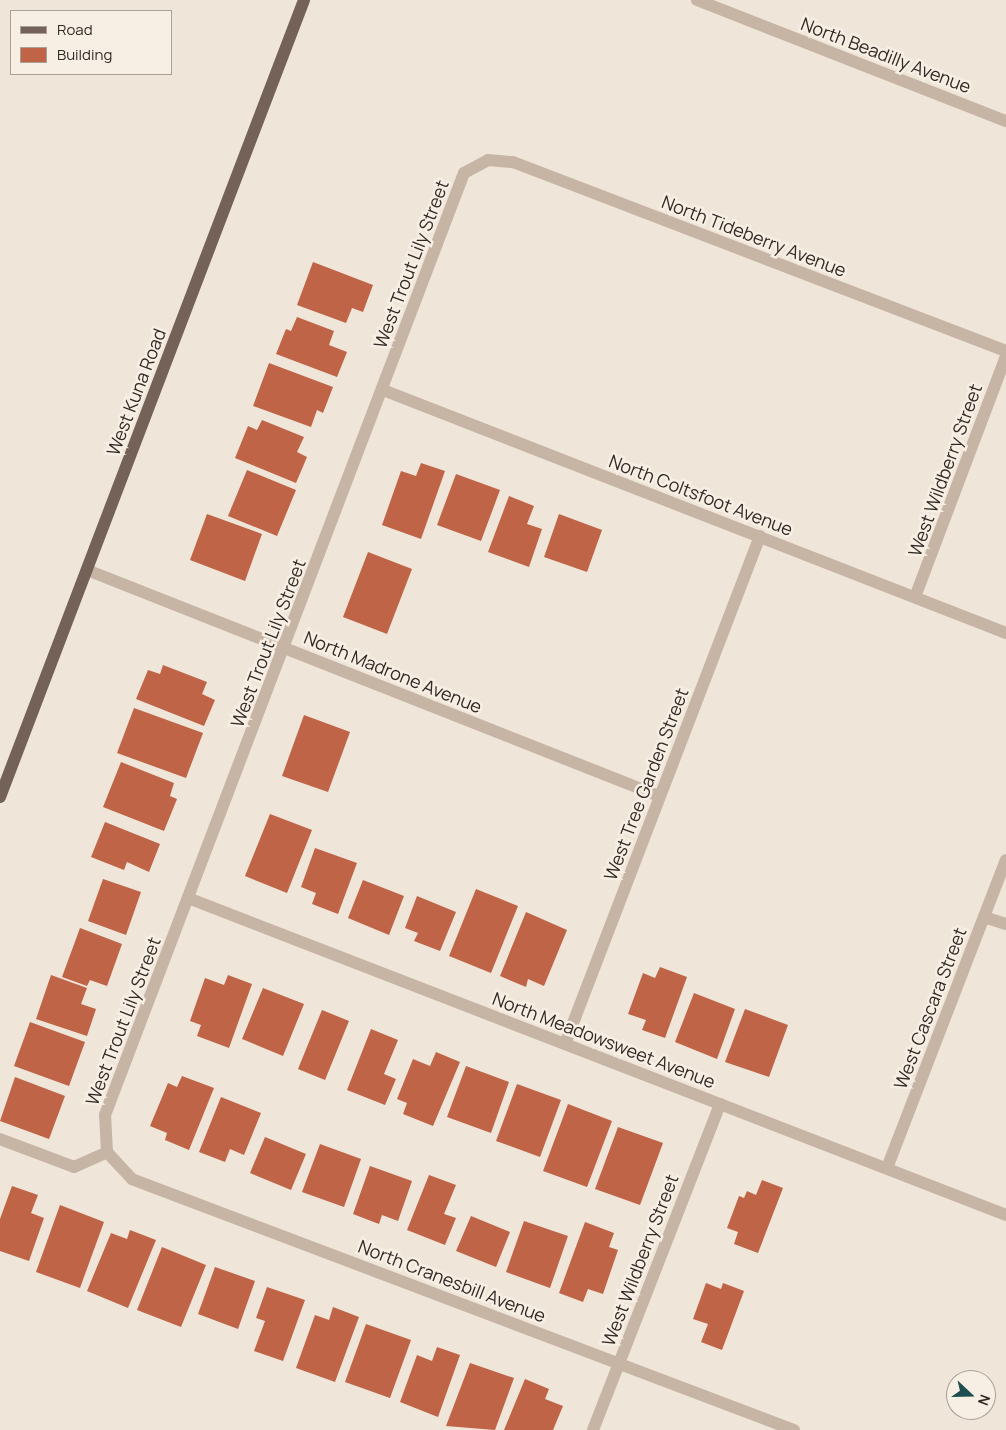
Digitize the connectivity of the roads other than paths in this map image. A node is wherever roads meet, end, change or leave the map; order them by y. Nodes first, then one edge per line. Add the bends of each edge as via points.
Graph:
1 (304, 0) edge
2 (697, 0) edge
3 (1006, 121) edge
4 (488, 160) joint
5 (1006, 351) edge
6 (1006, 356) edge
7 (383, 390) junction
8 (760, 536) junction
9 (86, 570) junction
10 (916, 597) junction
11 (1006, 633) edge
12 (285, 648) junction
13 (659, 796) junction
14 (0, 797) edge
15 (1006, 860) edge
16 (188, 898) junction
17 (984, 917) junction
18 (1006, 924) edge
19 (565, 1044) junction
20 (720, 1104) junction
21 (0, 1139) edge
22 (107, 1152) junction
23 (887, 1168) junction
24 (1006, 1215) edge
25 (619, 1362) junction
26 (593, 1430) edge
27 (794, 1430) edge

1 - 9 main road, West Kuna Road
2 - 3 street, North Beadilly Avenue
4 - 5 street, North Tideberry Avenue via 513,162
4 - 7 street, West Trout Lily Street via 464,172
6 - 10 street, West Wildberry Street
7 - 8 street, North Coltsfoot Avenue
7 - 12 street, West Trout Lily Street
8 - 10 street, North Coltsfoot Avenue
8 - 13 street, West Tree Garden Street
9 - 12 street, North Madrone Avenue
9 - 14 main road, West Kuna Road
10 - 11 street, North Coltsfoot Avenue
12 - 13 street, North Madrone Avenue
12 - 16 street, West Trout Lily Street
13 - 19 street, West Tree Garden Street
15 - 17 street, West Cascara Street
16 - 19 street, North Meadowsweet Avenue
16 - 22 street, West Trout Lily Street via 105,1115
17 - 18 street
17 - 23 street, West Cascara Street
19 - 20 street, North Meadowsweet Avenue
20 - 23 street, North Meadowsweet Avenue
20 - 25 street, West Wildberry Street
21 - 22 street via 74,1167
22 - 25 street, North Cranesbill Avenue via 132,1179
23 - 24 street, North Meadowsweet Avenue
25 - 26 street, West Wildberry Street
25 - 27 street, North Cranesbill Avenue

